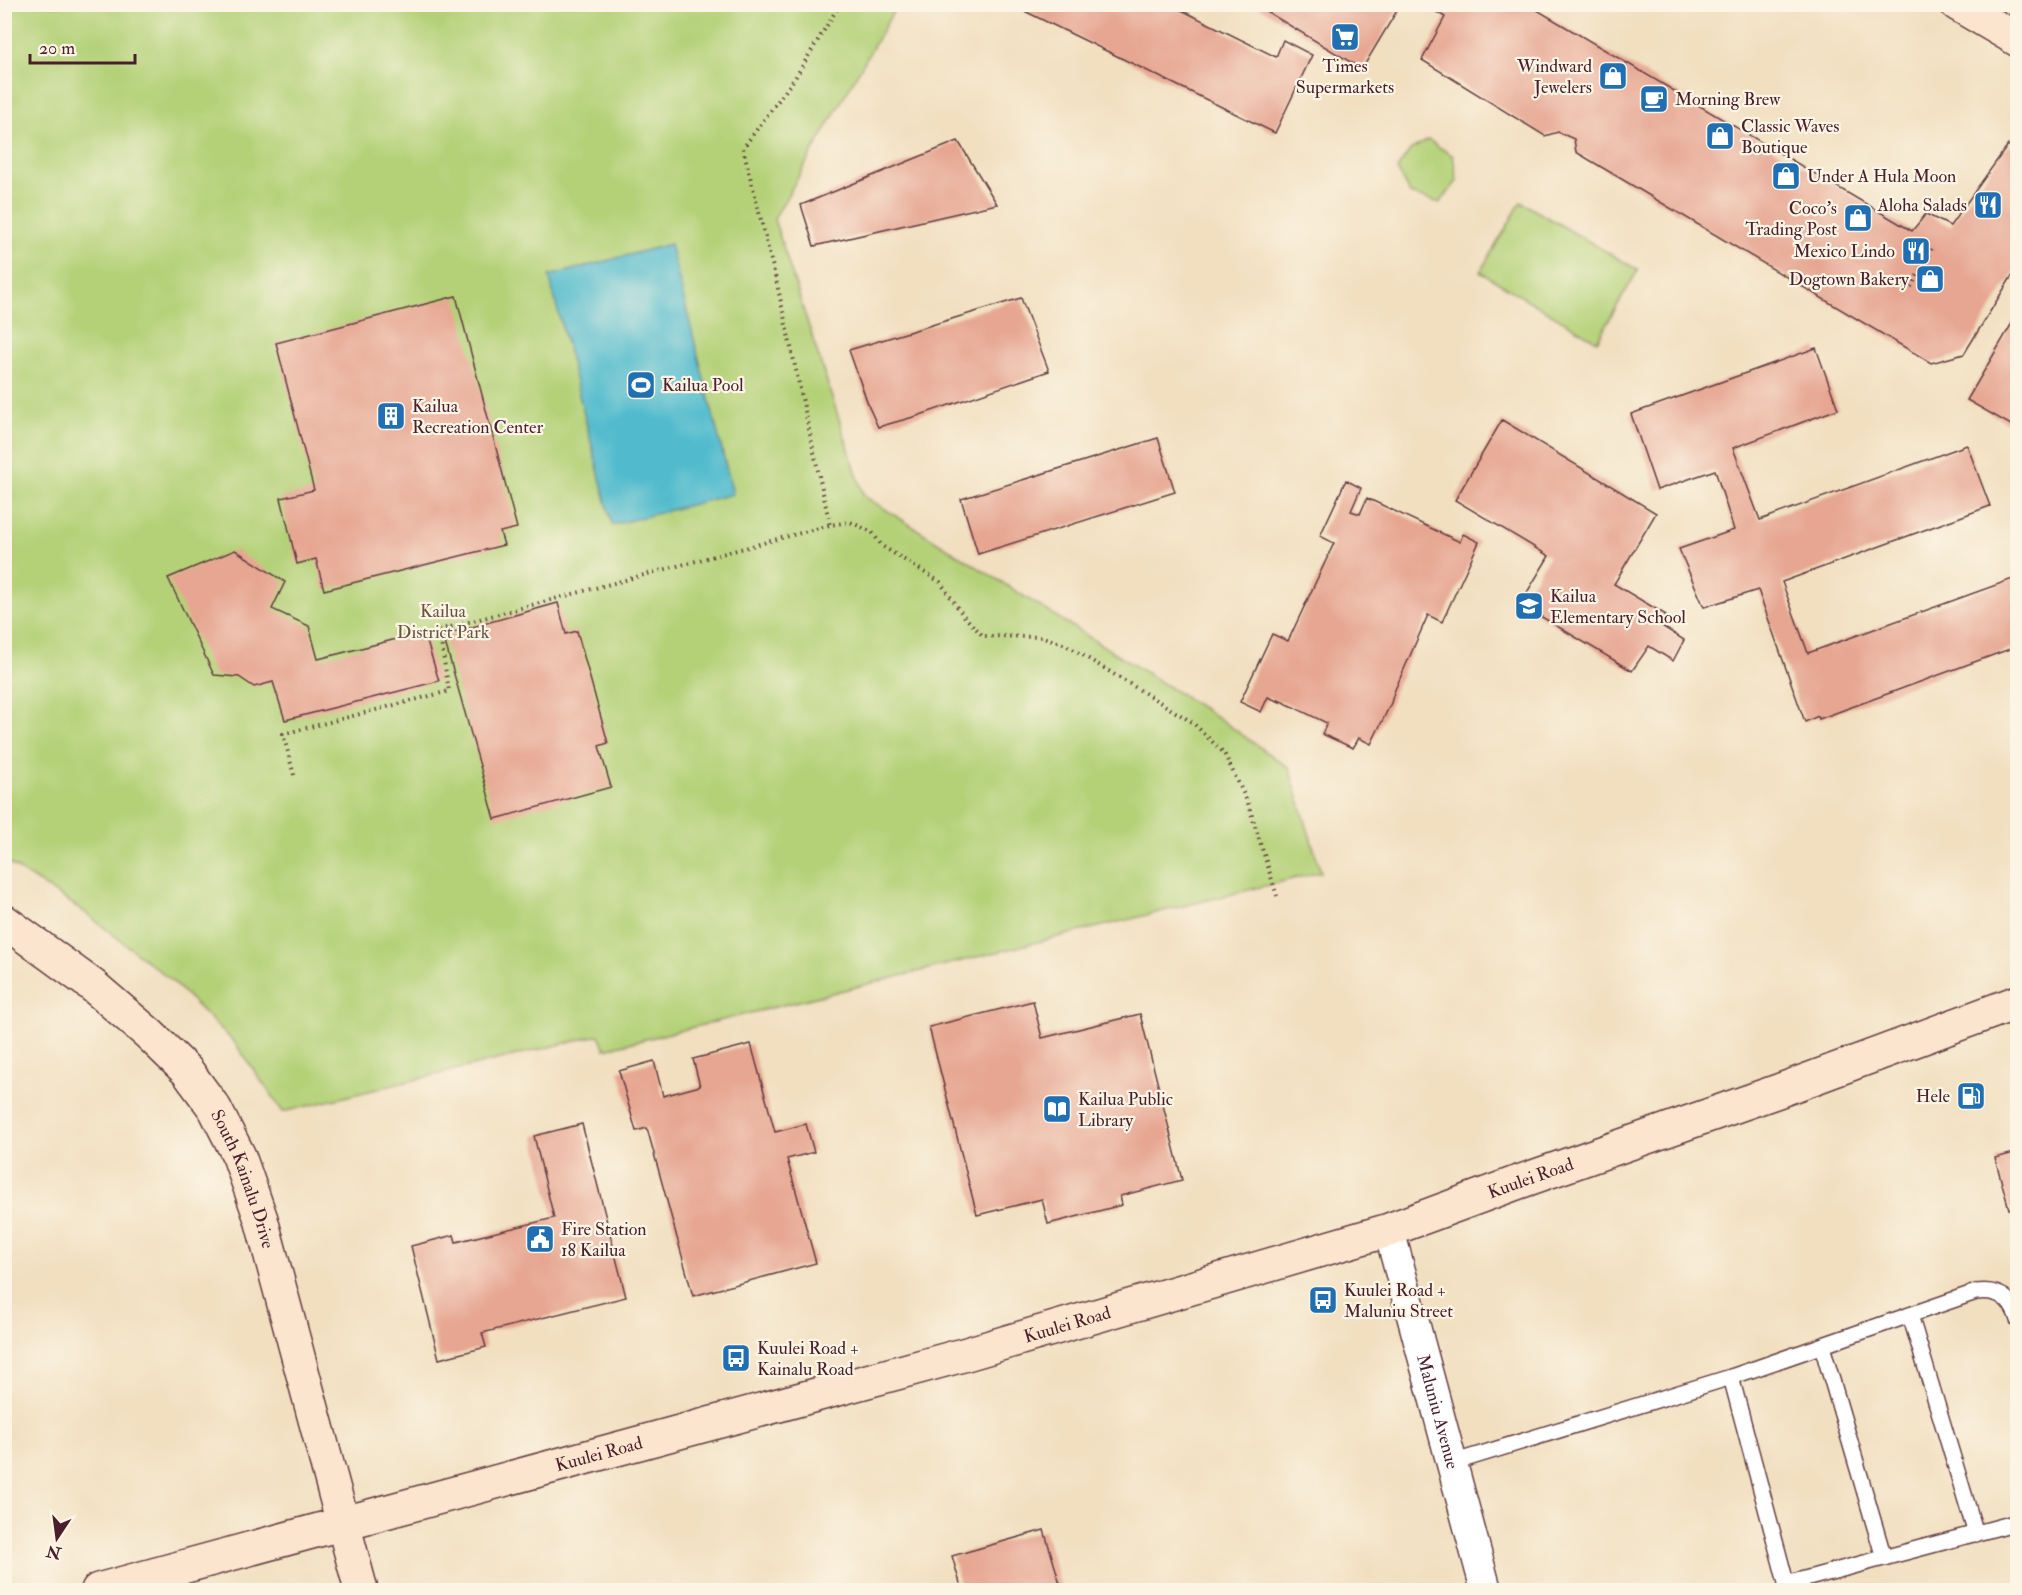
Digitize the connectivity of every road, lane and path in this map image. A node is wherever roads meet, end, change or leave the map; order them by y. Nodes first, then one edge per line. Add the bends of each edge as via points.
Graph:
1 (840, 4) edge
2 (1957, 4) edge
3 (2018, 40) edge
4 (1932, 248) dead end
5 (1911, 287) dead end
6 (830, 525) junction
7 (294, 775) dead end
8 (1277, 896) dead end
9 (4, 921) edge
10 (2018, 1002) edge
11 (1389, 1230) junction
12 (1910, 1315) junction
13 (2018, 1320) edge
14 (1822, 1346) junction
15 (1731, 1377) junction
16 (1452, 1463) junction
17 (2018, 1522) edge
18 (343, 1525) junction
19 (1976, 1534) junction
20 (1884, 1558) junction
21 (1787, 1587) edge
22 (98, 1590) edge
23 (361, 1590) edge
24 (1486, 1590) edge

1 - 6 path via 795,78 743,148
2 - 3 main road
4 - 5 path
6 - 7 path via 439,630 449,691 283,734
6 - 8 path via 850,522 872,532 882,546 940,582 983,636 1043,637 1066,645 1192,722 1224,753 1248,803
9 - 18 main road, South Kainalu Drive via 92,985 149,1034 188,1071 215,1109 239,1156 261,1219
10 - 11 main road, Kuulei Road
11 - 16 street, Maluniu Avenue
11 - 18 main road, Kuulei Road via 963,1355
12 - 13 lane via 1989,1291 2003,1296
12 - 14 lane
12 - 19 lane
14 - 15 lane
14 - 20 lane
15 - 16 lane
15 - 21 lane
16 - 24 street, Maluniu Avenue
17 - 19 lane
18 - 22 main road, Kuulei Road
18 - 23 main road, South Kainalu Drive
19 - 20 lane
20 - 21 lane

